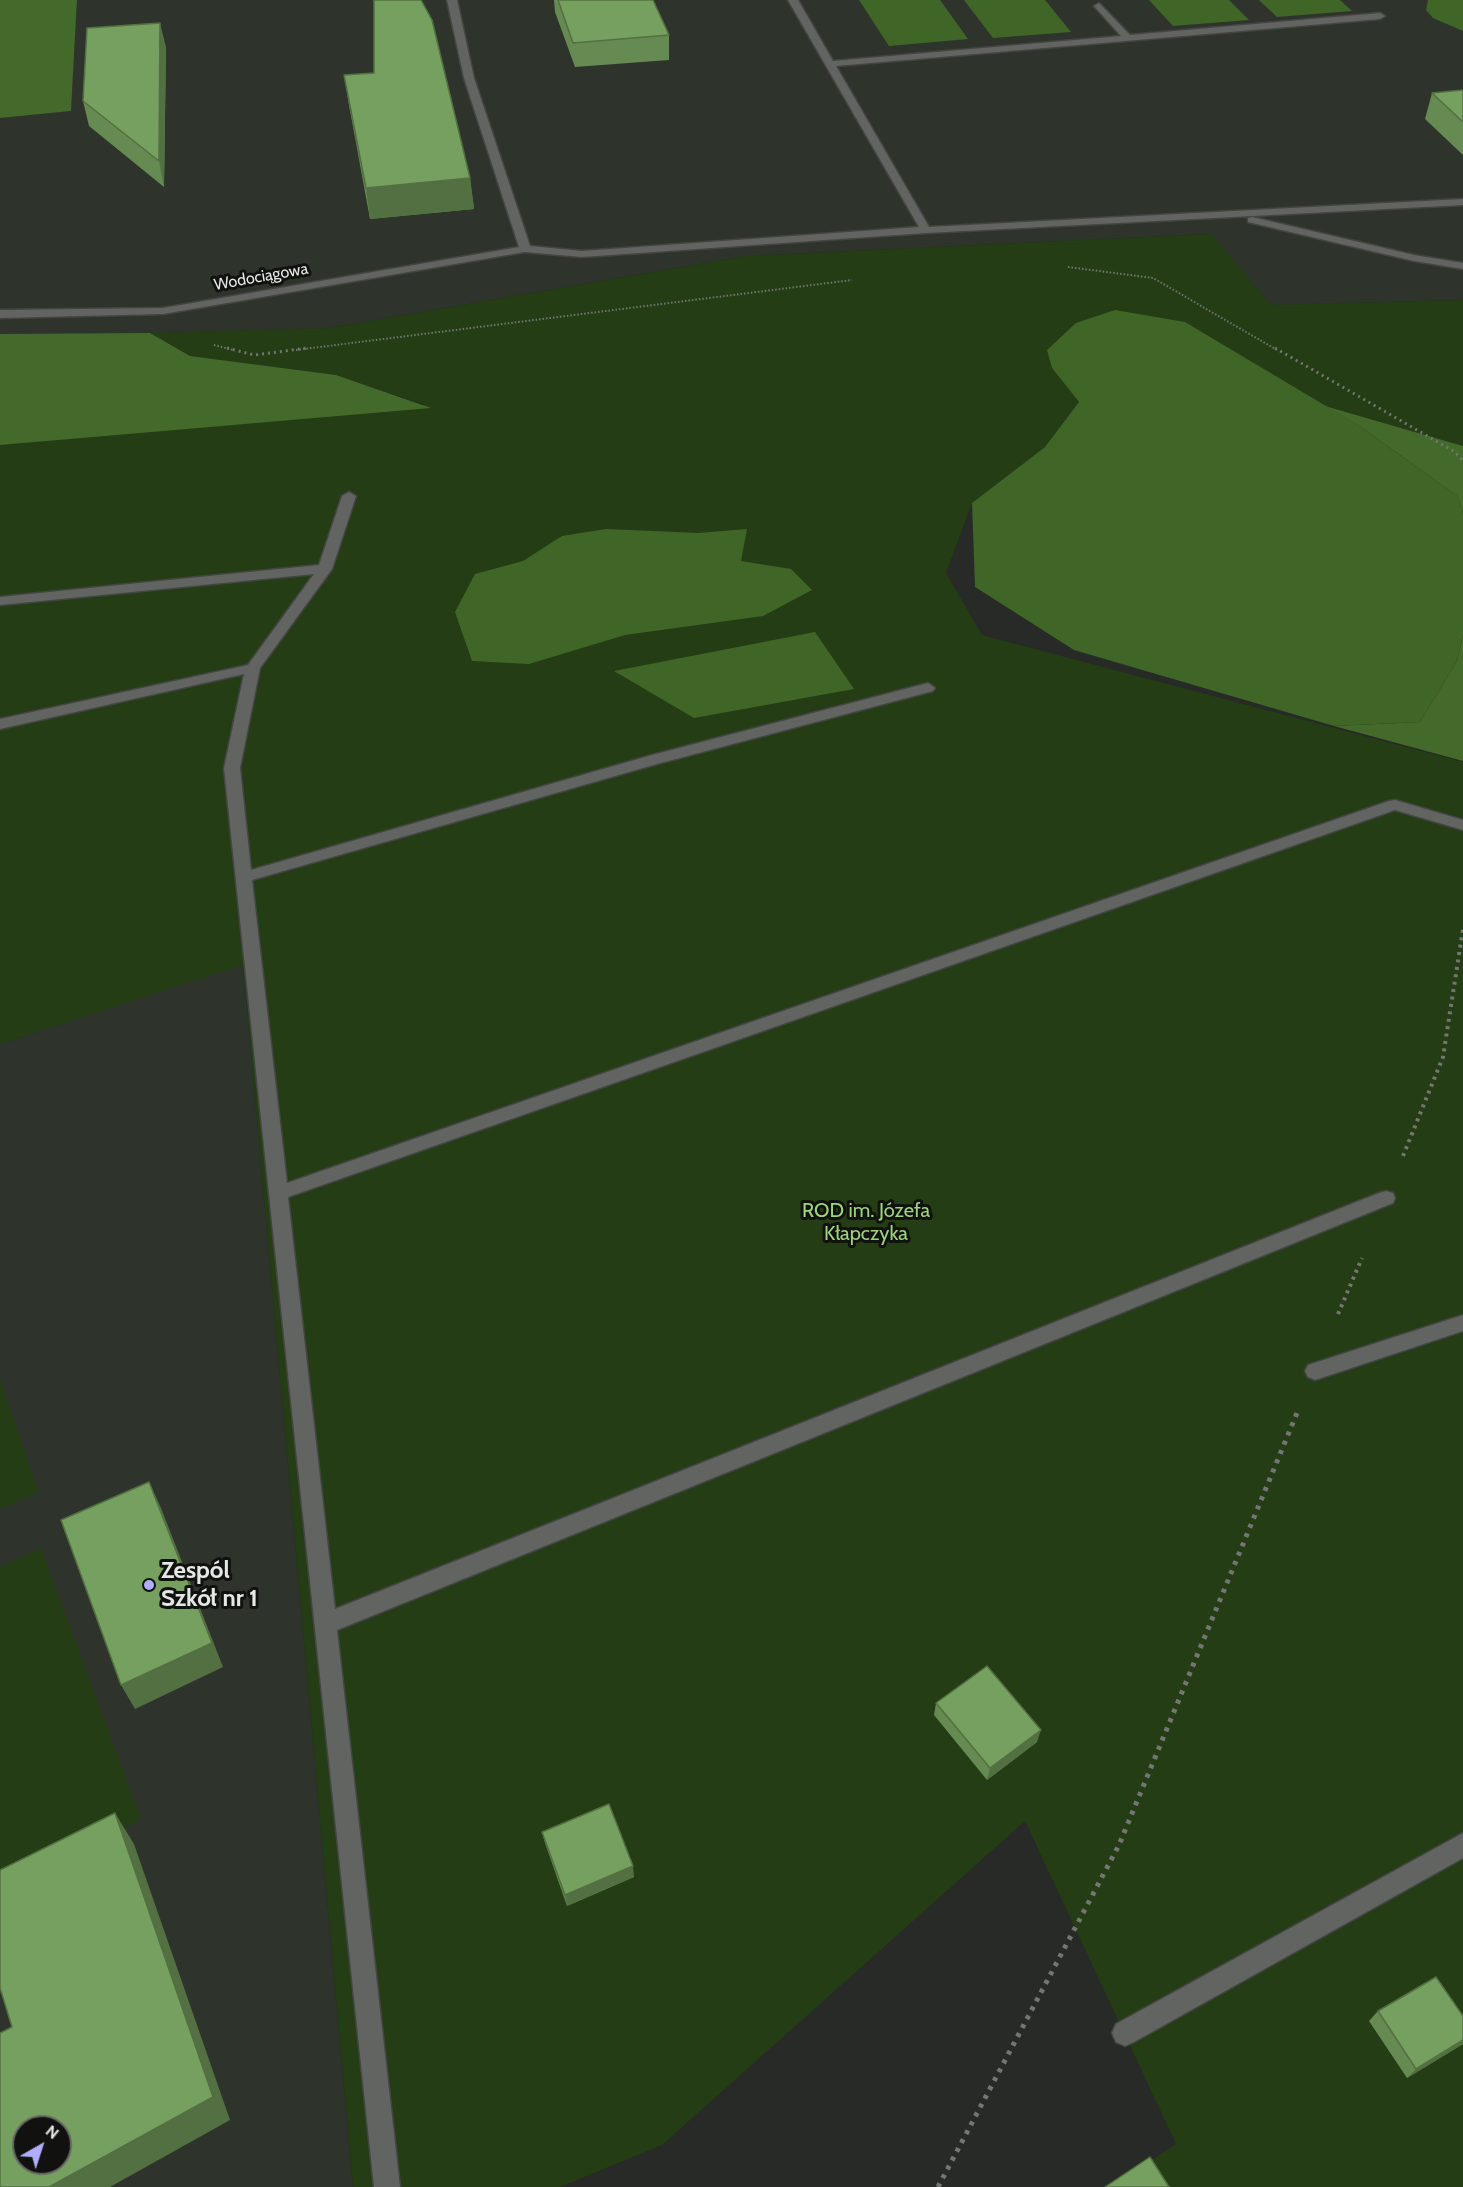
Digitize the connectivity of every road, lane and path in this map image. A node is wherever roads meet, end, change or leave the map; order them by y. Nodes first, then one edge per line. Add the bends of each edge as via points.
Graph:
1 (452, 0) edge
2 (793, 0) edge
3 (1099, 6) dead end
4 (1380, 16) dead end
5 (1127, 37) junction
6 (829, 64) junction
7 (1463, 202) edge
8 (1230, 215) junction
9 (926, 230) junction
10 (525, 249) junction
11 (1060, 266) dead end
12 (1463, 266) edge
13 (859, 279) dead end
14 (163, 311) junction
15 (0, 314) edge
16 (1463, 461) edge
17 (349, 496) dead end
18 (325, 569) junction
19 (0, 602) edge
20 (253, 668) junction
21 (928, 688) dead end
22 (0, 724) edge
23 (1463, 825) edge
24 (245, 877) junction
25 (1463, 929) edge
26 (279, 1193) junction
27 (1386, 1198) junction
28 (1463, 1323) edge
29 (1315, 1371) junction
30 (325, 1624) junction
31 (1463, 1845) edge
32 (1125, 2033) dead end
33 (387, 2187) edge
34 (938, 2187) edge

1 - 10 street via 469,78
2 - 6 street
3 - 5 street
4 - 5 street
5 - 6 street
6 - 9 street
7 - 8 street, Wodociągowa
8 - 9 street, Wodociągowa
8 - 12 street
9 - 10 street, Wodociągowa via 582,254
10 - 14 street, Wodociągowa
11 - 16 path via 1153,279 1455,452
13 - 14 path via 254,355 190,340
14 - 15 street, Wodociągowa
17 - 18 street
18 - 19 street
18 - 20 street
20 - 22 street
20 - 24 street via 232,768
21 - 24 street via 652,760
23 - 26 street via 1395,805
24 - 26 street
25 - 27 path via 1443,1058
26 - 30 street
27 - 29 path
27 - 30 street
28 - 29 street
29 - 34 path via 1119,1845
30 - 33 street
31 - 32 street

